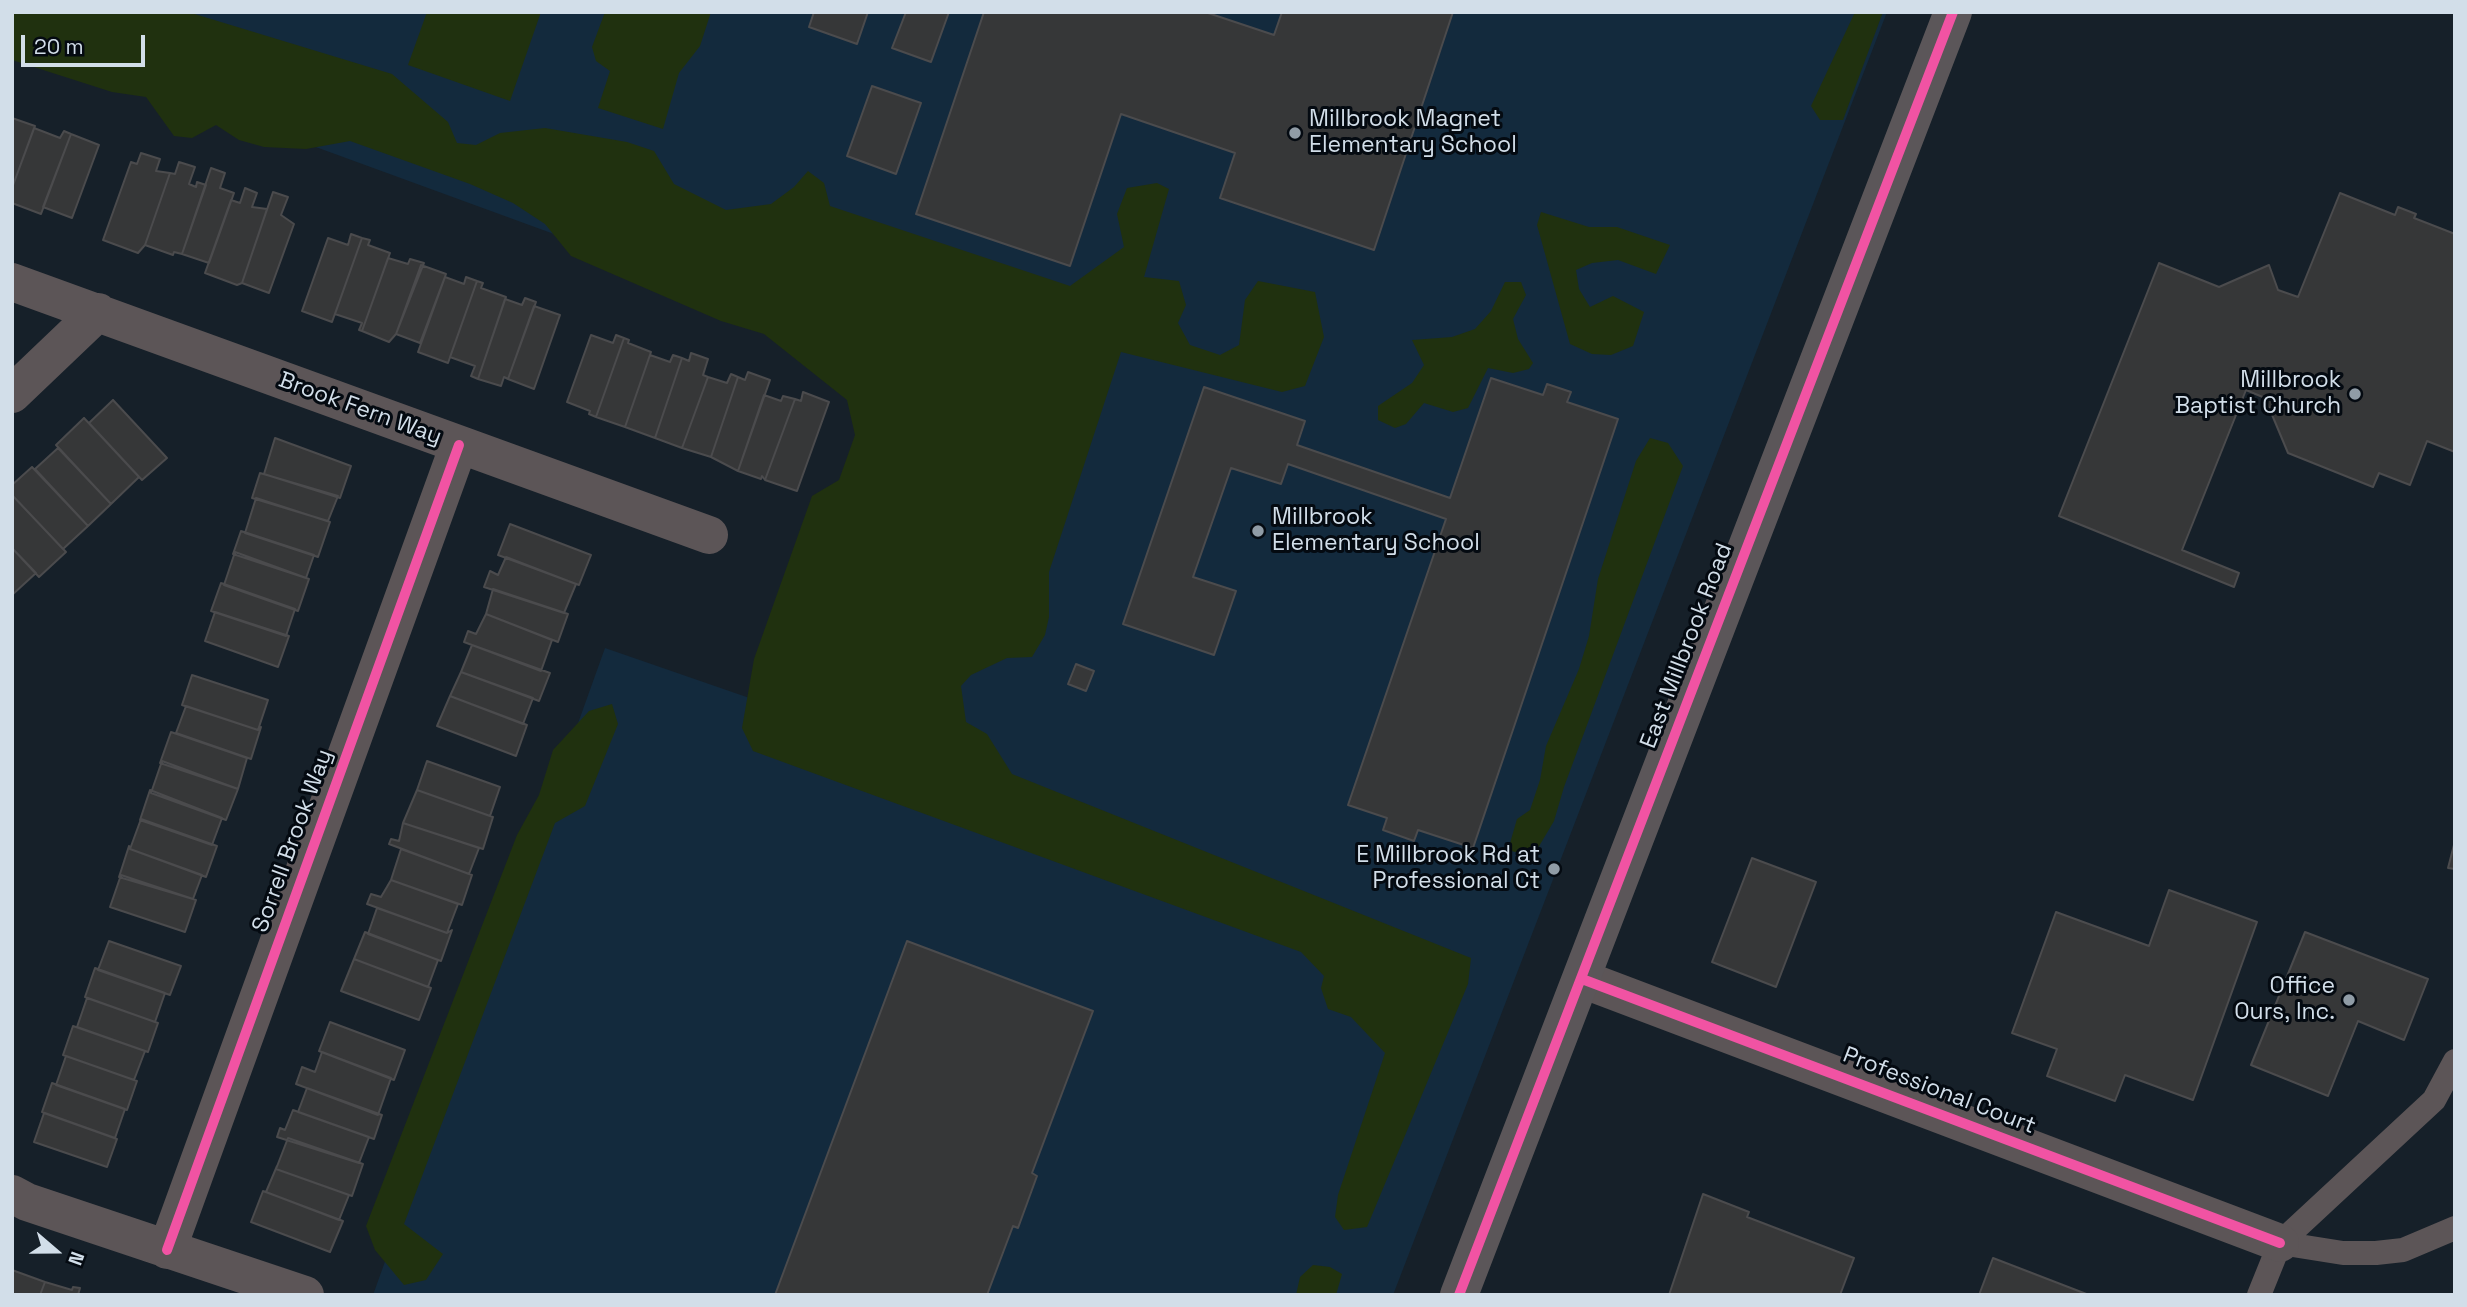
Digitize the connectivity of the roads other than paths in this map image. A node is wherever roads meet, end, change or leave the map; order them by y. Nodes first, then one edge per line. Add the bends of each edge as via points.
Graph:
1 (1953, 12) edge
2 (12, 282) edge
3 (97, 312) junction
4 (12, 394) edge
5 (458, 445) junction
6 (709, 536) dead end
7 (1582, 979) junction
8 (2455, 1061) edge
9 (12, 1194) edge
10 (2455, 1228) edge
11 (2280, 1243) junction
12 (167, 1250) junction
13 (305, 1295) edge
14 (1459, 1295) edge
15 (2259, 1295) edge

1 - 7 main road, East Millbrook Road
2 - 3 street, Brook Fern Way
3 - 4 street
3 - 5 street, Brook Fern Way
5 - 6 street, Brook Fern Way
5 - 12 street, Sorrell Brook Way
7 - 11 street, Professional Court
7 - 14 main road, East Millbrook Road
8 - 11 lane via 2434,1100
9 - 12 street
10 - 11 lane via 2403,1250 2376,1253
11 - 15 lane
12 - 13 street

